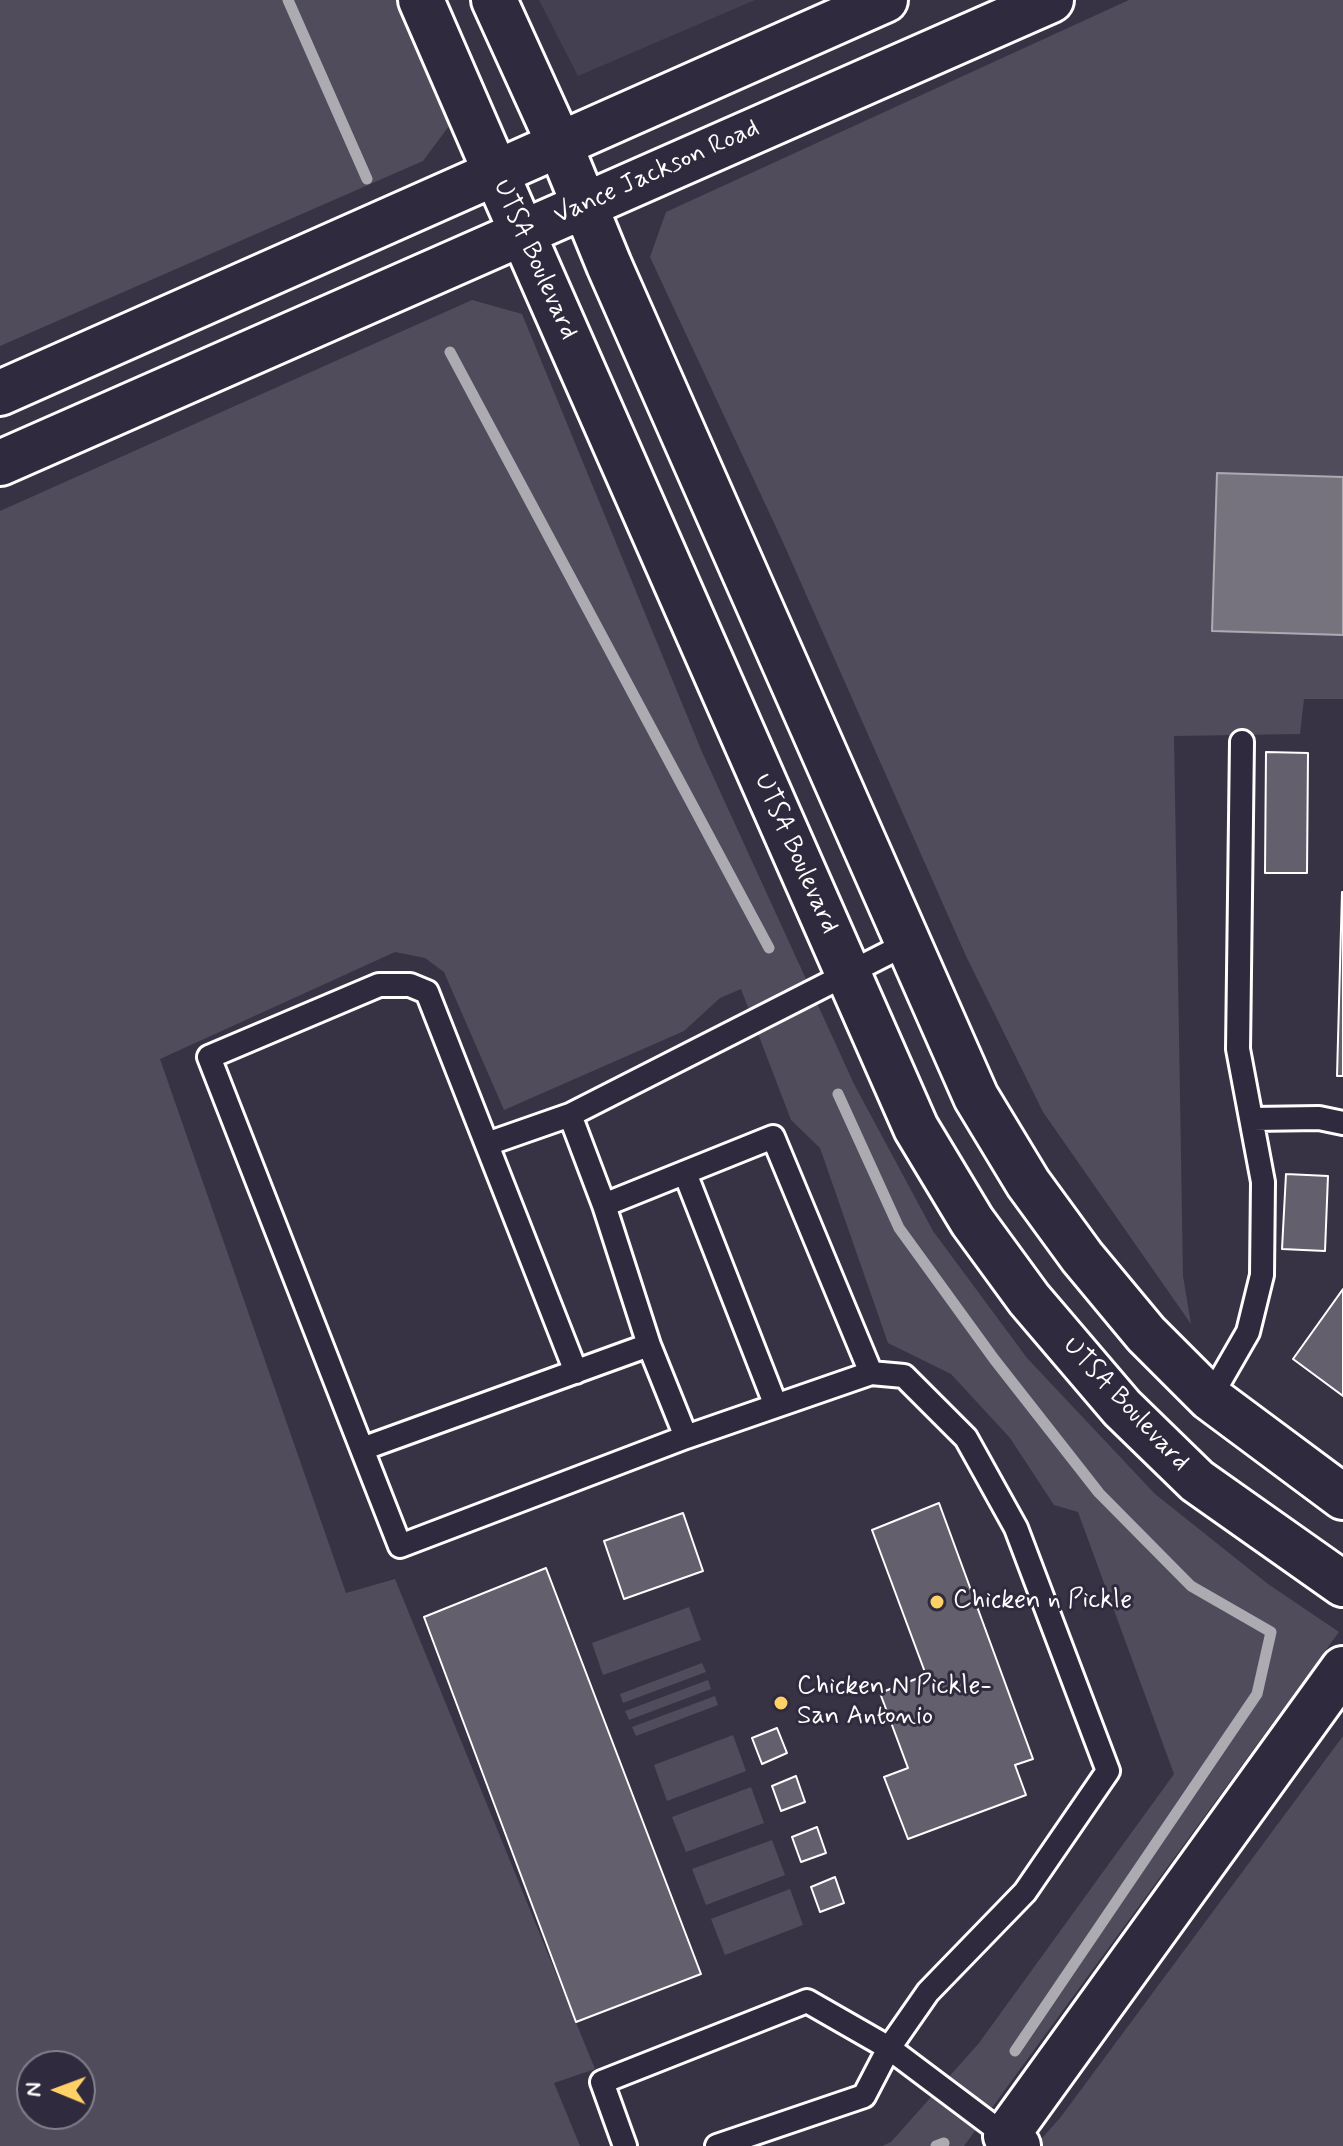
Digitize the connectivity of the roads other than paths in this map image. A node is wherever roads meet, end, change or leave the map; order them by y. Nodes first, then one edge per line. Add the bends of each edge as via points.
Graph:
1 (421, 0) edge
2 (494, 0) edge
3 (885, 0) edge
4 (1051, 0) edge
5 (559, 143) junction
6 (496, 173) junction
7 (585, 205) junction
8 (522, 233) junction
9 (0, 393) edge
10 (0, 463) edge
11 (1242, 742) dead end
12 (908, 943) junction
13 (848, 975) junction
14 (570, 1115) junction
15 (1253, 1119) junction
16 (1343, 1123) edge
17 (487, 1144) junction
18 (685, 1173) junction
19 (604, 1205) junction
20 (649, 1345) junction
21 (576, 1372) junction
22 (871, 1373) junction
23 (1210, 1398) junction
24 (776, 1406) junction
25 (686, 1437) junction
26 (362, 1449) junction
27 (1343, 1497) edge
28 (1343, 1584) edge
29 (1343, 1669) edge
30 (889, 2048) junction
31 (1007, 2143) edge
32 (625, 2146) edge
33 (717, 2146) edge

1 - 6 main road, UTSA Boulevard
2 - 5 main road
3 - 5 main road
4 - 7 main road, Vance Jackson Road
5 - 6 main road
5 - 7 main road
6 - 8 main road, UTSA Boulevard
6 - 9 main road
7 - 8 main road, Vance Jackson Road
7 - 12 main road
8 - 10 main road, Vance Jackson Road
8 - 13 main road, UTSA Boulevard
11 - 15 lane via 1238,1049
12 - 13 lane
12 - 23 main road via 976,1097 1028,1183 1146,1334
13 - 14 lane
13 - 28 main road, UTSA Boulevard via 916,1128 972,1221 1029,1299 1176,1462
14 - 17 lane
14 - 19 lane
15 - 16 lane
15 - 23 lane via 1263,1182 1262,1275 1248,1332
17 - 21 lane
17 - 26 lane via 427,992 410,985 379,985 209,1057
18 - 19 lane
18 - 22 lane via 773,1137
18 - 24 lane
19 - 20 lane
20 - 21 lane
20 - 25 lane
21 - 26 lane
22 - 24 lane
22 - 30 lane via 904,1376 966,1438 1016,1528 1108,1771 1025,1892 928,1992
23 - 27 main road
24 - 25 lane
25 - 26 lane via 400,1546
29 - 31 main road
30 - 31 lane
30 - 32 lane via 807,2001 602,2082
30 - 33 lane via 864,2096

